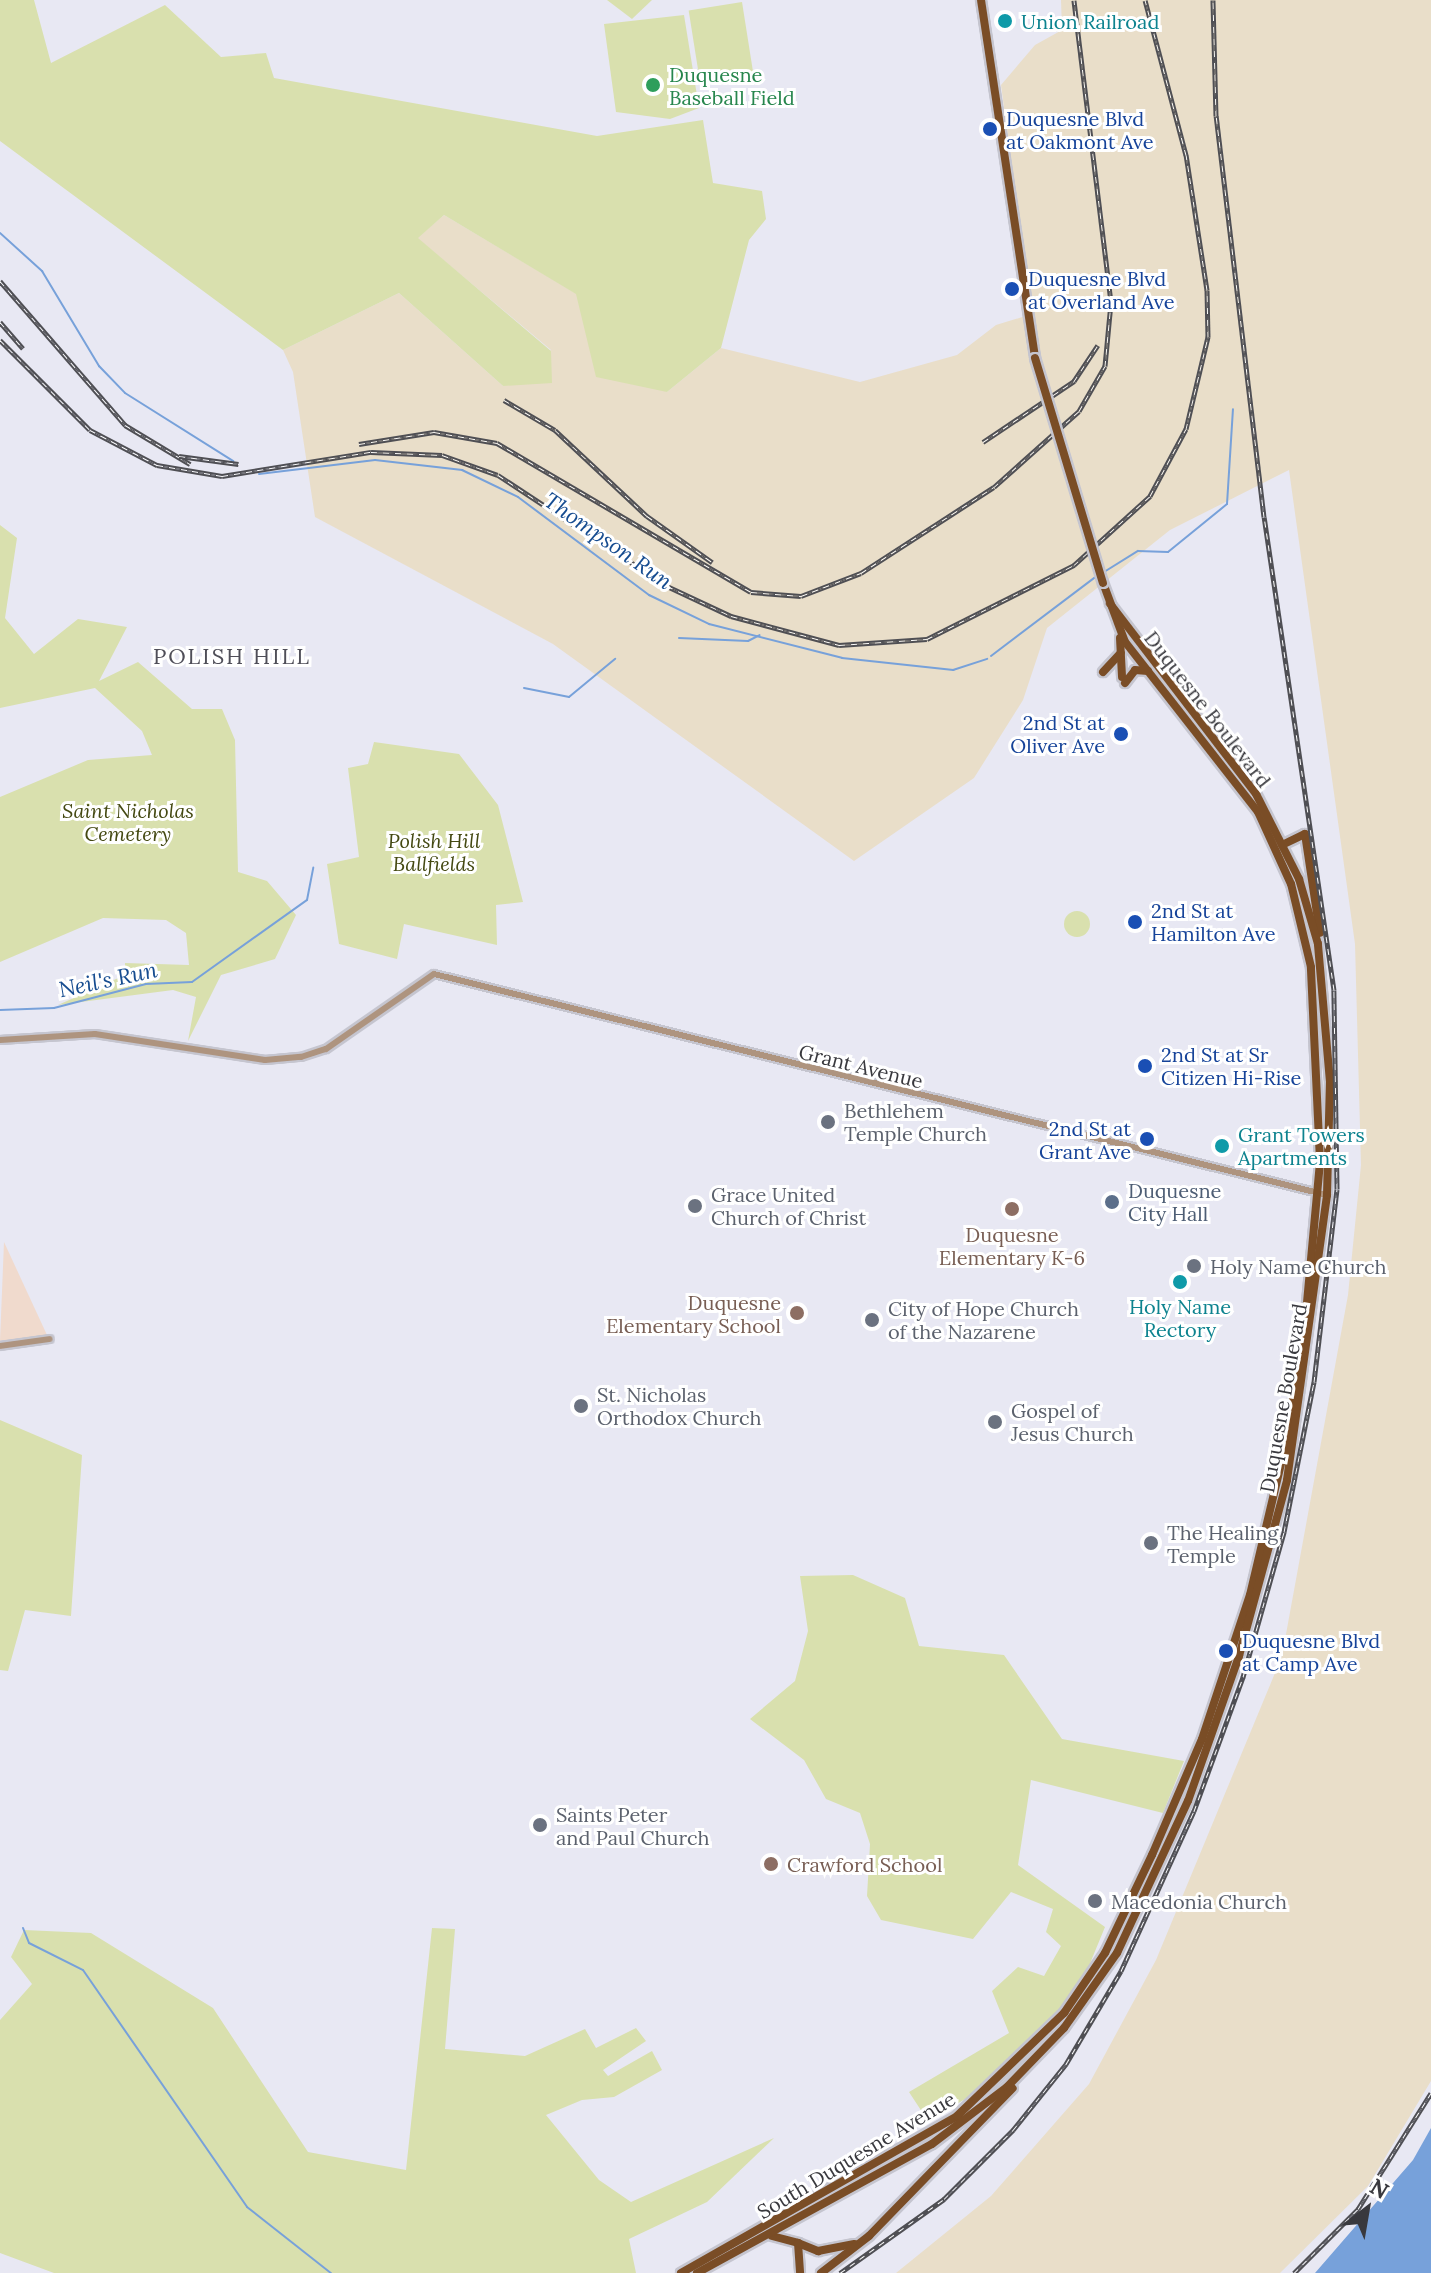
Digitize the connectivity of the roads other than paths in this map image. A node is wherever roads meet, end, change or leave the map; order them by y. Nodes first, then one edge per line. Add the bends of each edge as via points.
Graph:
1 (981, 0) edge
2 (1107, 600) junction
3 (1119, 633) junction
4 (1121, 653) junction
5 (1148, 671) junction
6 (1103, 672) dead end
7 (1280, 846) junction
8 (1323, 974) junction
9 (1313, 985) junction
10 (0, 1040) edge
11 (1322, 1194) junction
12 (50, 1339) dead end
13 (0, 1346) edge
14 (1092, 1990) joint
15 (1064, 2028) junction
16 (869, 2236) junction
17 (763, 2238) junction
18 (798, 2243) junction
19 (681, 2273) edge
20 (697, 2273) edge
21 (800, 2273) edge
22 (821, 2273) edge

1 - 2 main road, Duquesne Boulevard, bridge via 1035,358
2 - 3 main road, Duquesne Boulevard
2 - 7 main road, Duquesne Boulevard via 1242,773
3 - 4 main road
3 - 5 main road, Duquesne Boulevard
4 - 5 main road via 1124,680 1135,670
4 - 6 main road
5 - 7 main road, Duquesne Boulevard via 1228,767
7 - 8 main road, Duquesne Boulevard
7 - 8 main road via 1305,834
7 - 9 main road, Duquesne Boulevard
8 - 9 main road
8 - 11 main road, Duquesne Boulevard
9 - 11 main road, Duquesne Boulevard
10 - 11 street, Grant Avenue via 95,1034 265,1060 301,1057 326,1049 434,974
11 - 14 main road, Duquesne Boulevard via 1299,1412 1262,1579 1174,1834
11 - 19 main road, South Duquesne Avenue via 1288,1432 1250,1595 1202,1739 1105,1953 1034,2046 957,2116
12 - 13 street
14 - 15 main road, South Duquesne Avenue
15 - 16 main road
15 - 17 main road, South Duquesne Avenue via 1007,2087 932,2144
16 - 18 main road via 836,2250
16 - 22 main road
17 - 18 main road via 786,2235
17 - 20 main road, South Duquesne Avenue
18 - 21 main road

